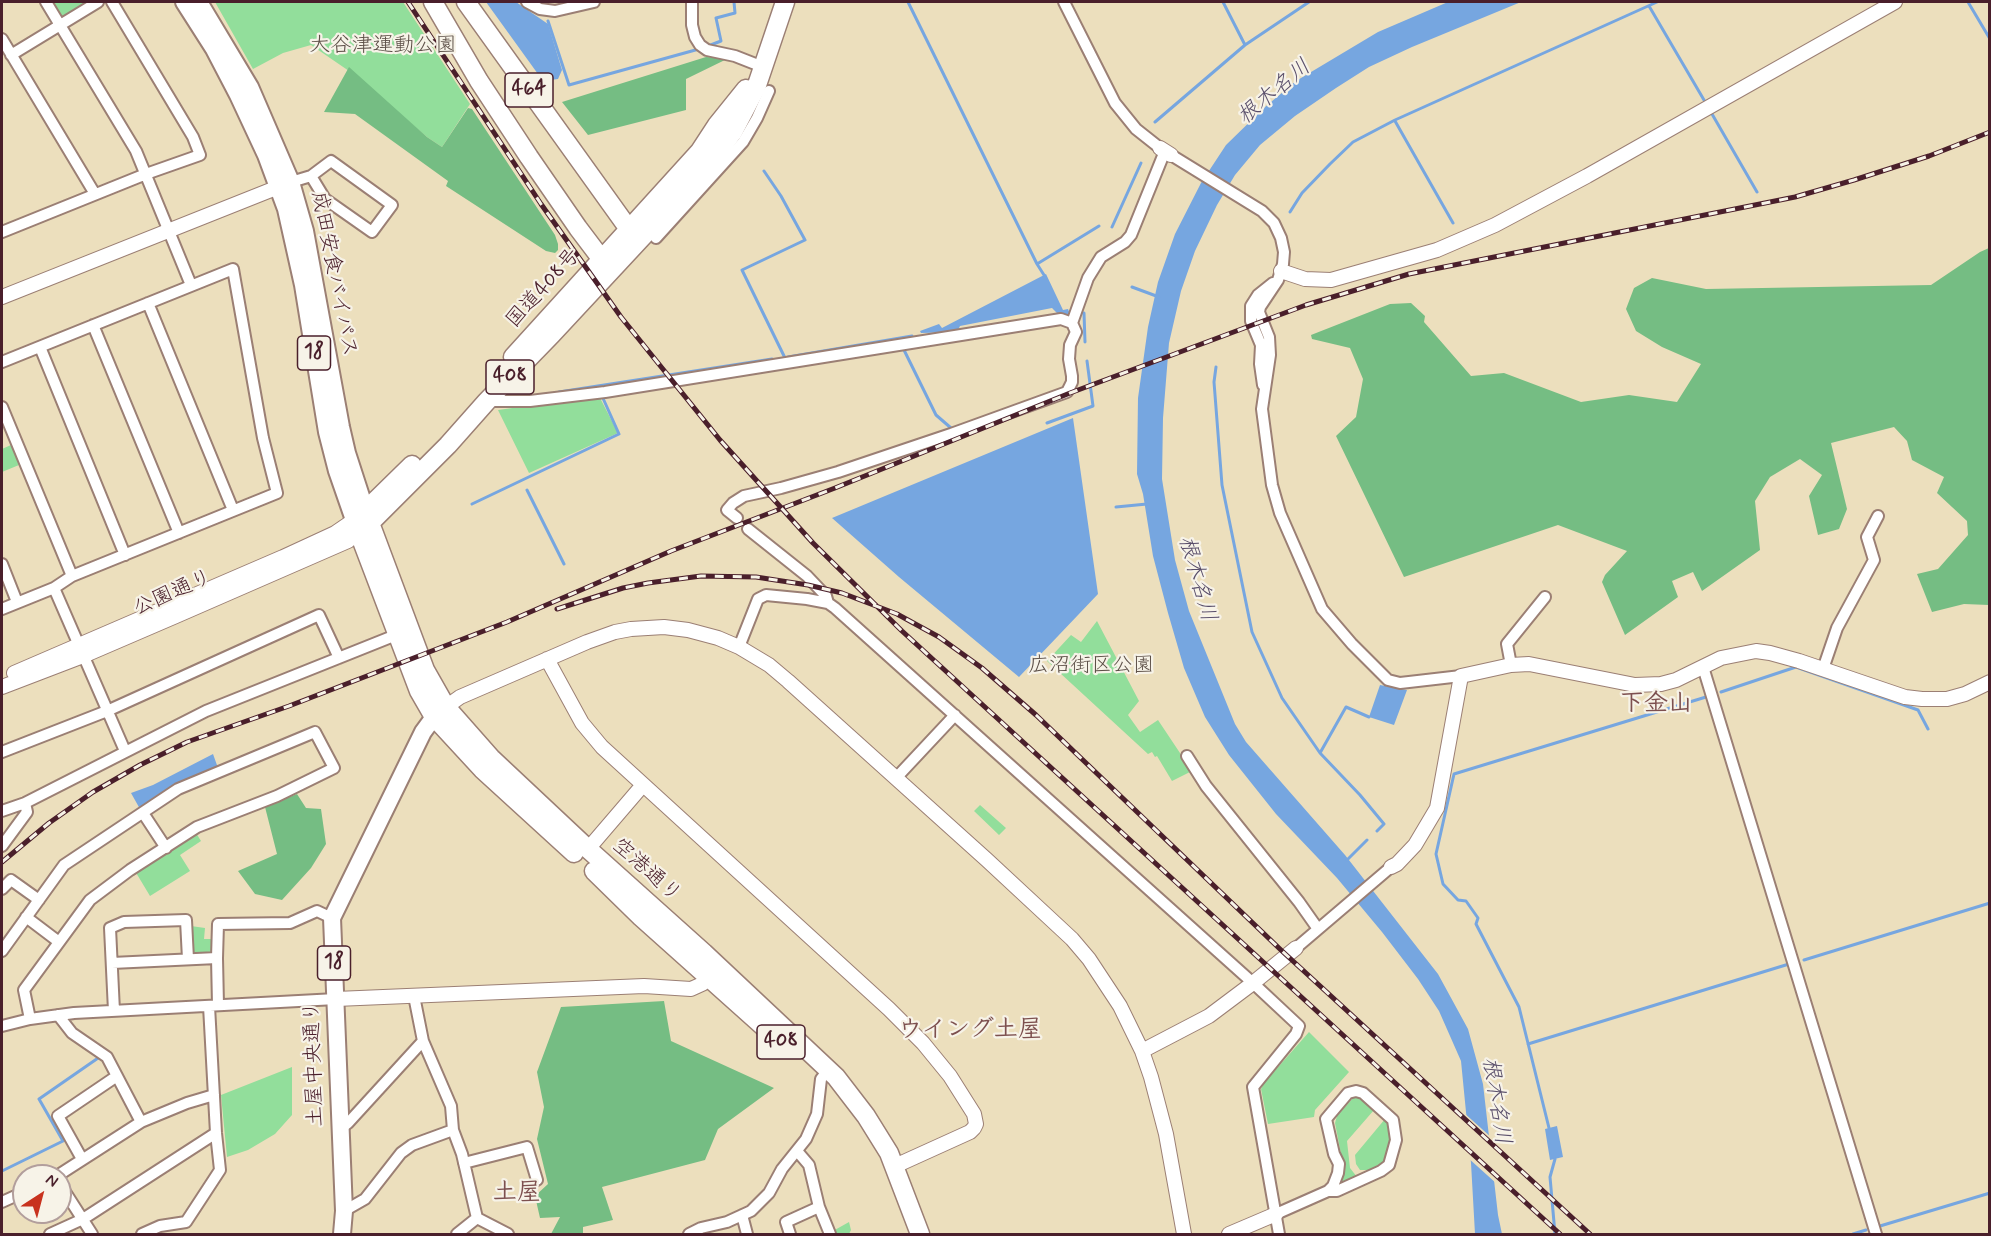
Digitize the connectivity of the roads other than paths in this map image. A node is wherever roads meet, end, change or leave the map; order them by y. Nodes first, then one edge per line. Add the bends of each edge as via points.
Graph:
1 (46, 2) edge
2 (98, 2) edge
3 (112, 2) edge
4 (184, 2) edge
5 (199, 2) edge
6 (433, 2) edge
7 (466, 2) edge
8 (526, 2) edge
9 (594, 2) edge
10 (692, 2) edge
11 (785, 2) edge
12 (1064, 2) edge
13 (1895, 2) edge
14 (60, 25) junction
15 (2, 39) edge
16 (11, 55) junction
17 (763, 67) junction
18 (769, 91) dead end
19 (1165, 151) junction
20 (146, 174) junction
21 (311, 176) junction
22 (284, 184) junction
23 (95, 194) junction
24 (168, 230) junction
25 (2, 232) edge
26 (633, 236) junction
27 (656, 238) dead end
28 (606, 265) junction
29 (1279, 275) junction
30 (191, 285) junction
31 (2, 297) edge
32 (147, 303) junction
33 (1075, 315) junction
34 (93, 325) junction
35 (40, 347) junction
36 (2, 362) edge
37 (487, 401) junction
38 (2, 407) edge
39 (233, 510) junction
40 (1878, 516) dead end
41 (737, 518) dead end
42 (362, 521) junction
43 (748, 529) dead end
44 (179, 533) junction
45 (125, 555) junction
46 (2, 564) edge
47 (72, 576) junction
48 (54, 588) junction
49 (1545, 597) dead end
50 (17, 602) junction
51 (828, 603) junction
52 (2, 609) edge
53 (396, 635) junction
54 (739, 647) junction
55 (81, 651) junction
56 (339, 658) junction
57 (547, 659) junction
58 (1511, 665) junction
59 (1703, 667) junction
60 (1823, 669) junction
61 (1461, 676) junction
62 (2, 678) edge
63 (1989, 682) edge
64 (2, 687) edge
65 (107, 711) junction
66 (440, 712) junction
67 (955, 716) junction
68 (124, 751) junction
69 (2, 752) edge
70 (1187, 756) dead end
71 (896, 778) junction
72 (642, 786) junction
73 (26, 802) junction
74 (2, 811) edge
75 (143, 813) junction
76 (2, 846) edge
77 (166, 848) junction
78 (588, 849) junction
79 (1391, 867) joint
80 (2, 889) edge
81 (39, 900) junction
82 (26, 917) junction
83 (332, 918) junction
84 (1321, 926) junction
85 (59, 942) junction
86 (1296, 948) joint
87 (2, 951) edge
88 (188, 958) junction
89 (217, 958) junction
90 (112, 963) junction
91 (713, 972) junction
92 (1253, 983) junction
93 (414, 996) junction
94 (336, 999) junction
95 (214, 1005) junction
96 (114, 1011) junction
97 (58, 1015) junction
98 (30, 1018) junction
99 (2, 1026) edge
100 (423, 1041) junction
101 (1142, 1051) junction
102 (825, 1075) junction
103 (117, 1077) junction
104 (214, 1095) junction
105 (141, 1122) junction
106 (340, 1129) junction
107 (453, 1130) junction
108 (216, 1133) junction
109 (797, 1151) junction
110 (82, 1159) junction
111 (464, 1163) junction
112 (72, 1166) edge
113 (895, 1166) junction
114 (537, 1180) dead end
115 (1328, 1191) junction
116 (72, 1203) edge
117 (819, 1207) junction
118 (344, 1211) junction
119 (1276, 1214) junction
120 (742, 1215) junction
121 (477, 1218) junction
122 (82, 1219) junction
123 (50, 1234) edge
124 (92, 1234) edge
125 (142, 1234) edge
126 (342, 1234) edge
127 (457, 1234) edge
128 (508, 1234) edge
129 (689, 1234) edge
130 (747, 1234) edge
131 (790, 1234) edge
132 (830, 1234) edge
133 (906, 1234) edge
134 (920, 1234) edge
135 (1184, 1234) edge
136 (1229, 1234) edge
137 (1279, 1234) edge
138 (1876, 1234) edge

1 - 14 street
2 - 14 street
3 - 20 street via 200,155
4 - 22 main road, 成田安食バイパス / 18 via 214,50
5 - 22 main road, 成田安食バイパス / 18 via 250,87
6 - 28 highway via 479,81
7 - 26 highway, 464
8 - 9 street via 555,11
10 - 17 street via 692,25 703,48
11 - 17 highway, 国道408号
12 - 19 street via 1115,103 1136,129
13 - 29 street via 1495,225 1437,250 1330,280
14 - 16 street
14 - 20 street
15 - 16 street
16 - 23 street
17 - 26 highway, 国道408号
18 - 27 street via 743,142
19 - 29 street via 1270,218 1284,252
19 - 33 street via 1131,235 1101,257 1088,278
20 - 23 street
20 - 24 street
21 - 21 street via 331,161 392,205 372,232 325,199
21 - 22 street
22 - 24 street
22 - 42 main road, 成田安食バイパス / 18 via 305,231
23 - 25 street
24 - 30 street
24 - 31 street
26 - 28 highway, 国道408号 / 408
28 - 37 highway, 国道408号 / 408
28 - 42 highway, 国道408号
29 - 61 street via 1259,312 1270,343 1262,409 1272,485 1280,513 1322,609 1388,680 1409,682
30 - 32 street
30 - 39 street via 233,269 263,438 277,493
32 - 34 street
32 - 39 street
33 - 37 street via 604,392 530,401
33 - 41 street via 1076,332 1069,353 1072,382 1064,394 838,472 744,496 726,510
34 - 35 street
34 - 44 street
35 - 36 street
35 - 45 street
37 - 42 highway, 国道408号 / 408 via 448,445
38 - 47 street
39 - 44 street
40 - 60 street via 1867,537 1875,560 1837,628
42 - 53 highway, 空港通り / 408
42 - 55 street, 公園通り via 348,541
42 - 66 highway, 空港通り / 408
43 - 51 street via 807,576
44 - 45 street
45 - 47 street
46 - 50 street
47 - 48 street
48 - 50 street
48 - 55 street
49 - 58 street via 1507,644
50 - 52 street
51 - 54 street via 766,595 758,599
51 - 67 street
53 - 56 street
53 - 66 highway, 空港通り / 408 via 419,691
54 - 57 street via 718,638 664,627 615,632
54 - 71 street via 769,665
55 - 62 street, 公園通り
55 - 64 street, 公園通り
55 - 65 street
56 - 65 street via 319,615
56 - 68 street via 206,711
57 - 66 street via 460,697
57 - 72 street via 587,730
58 - 59 street via 1545,666 1635,685 1661,684
58 - 61 street
59 - 60 street via 1721,658 1756,651
59 - 138 street
60 - 63 street via 1905,697 1922,699 1947,699
61 - 79 street via 1437,807 1415,845
65 - 68 street
65 - 69 street
66 - 78 highway, 空港通り / 408
66 - 83 main road, 土屋中央通り / 18 via 423,732
66 - 91 highway, 空港通り / 408 via 485,773
67 - 71 street
67 - 92 street
68 - 73 street
70 - 84 street via 1206,786
71 - 101 street via 1072,939 1108,986
72 - 78 street
72 - 113 street via 911,1030 960,1090 976,1118 974,1128
73 - 74 street
73 - 76 street via 27,812
75 - 77 street
75 - 77 street via 178,789 315,732 334,768 277,796 197,827
75 - 81 street via 64,865
77 - 85 street via 90,900
78 - 91 highway, 空港通り / 408
79 - 84 street
80 - 81 street via 11,880
81 - 82 street
82 - 85 street
82 - 87 street
83 - 89 street via 317,911 290,923 218,924
83 - 94 main road, 土屋中央通り / 18
84 - 86 street
85 - 98 street via 24,990
86 - 92 street
88 - 89 street
88 - 90 street
88 - 90 street via 186,920 124,921 110,928
89 - 95 street
90 - 96 street
91 - 93 street via 691,989 644,986
91 - 102 highway, 空港通り / 408
92 - 101 street via 1209,1016
92 - 119 street via 1299,1026 1253,1086
93 - 94 street
93 - 100 street
94 - 95 street
94 - 106 main road, 土屋中央通り / 18
95 - 96 street
95 - 104 street
96 - 97 street
97 - 98 street
97 - 103 street via 72,1033 107,1057
98 - 99 street
100 - 106 street
100 - 107 street via 451,1106
101 - 135 street via 1166,1134
102 - 109 street via 817,1113
102 - 113 highway, 空港通り / 408 via 866,1116
102 - 133 highway, 空港通り / 408 via 877,1156
103 - 105 street
103 - 110 street via 58,1116
104 - 105 street
104 - 108 street
105 - 110 street
106 - 118 main road, 土屋中央通り / 18
107 - 111 street
107 - 118 street via 401,1153 365,1199
108 - 122 street
108 - 125 street via 220,1170 192,1215 186,1222
109 - 117 street via 809,1165
109 - 120 street via 769,1193
110 - 112 street
111 - 114 street via 527,1147
111 - 121 street
113 - 134 highway, 空港通り / 408
115 - 115 street via 1339,1164 1326,1119 1348,1094 1363,1093 1393,1120 1396,1140 1389,1165 1338,1191
115 - 119 street
116 - 122 street
117 - 131 street via 786,1222
117 - 132 street
118 - 126 main road, 土屋中央通り / 18
119 - 136 street
119 - 137 street
120 - 129 street
120 - 130 street
121 - 127 street
121 - 128 street
122 - 123 street
122 - 124 street

